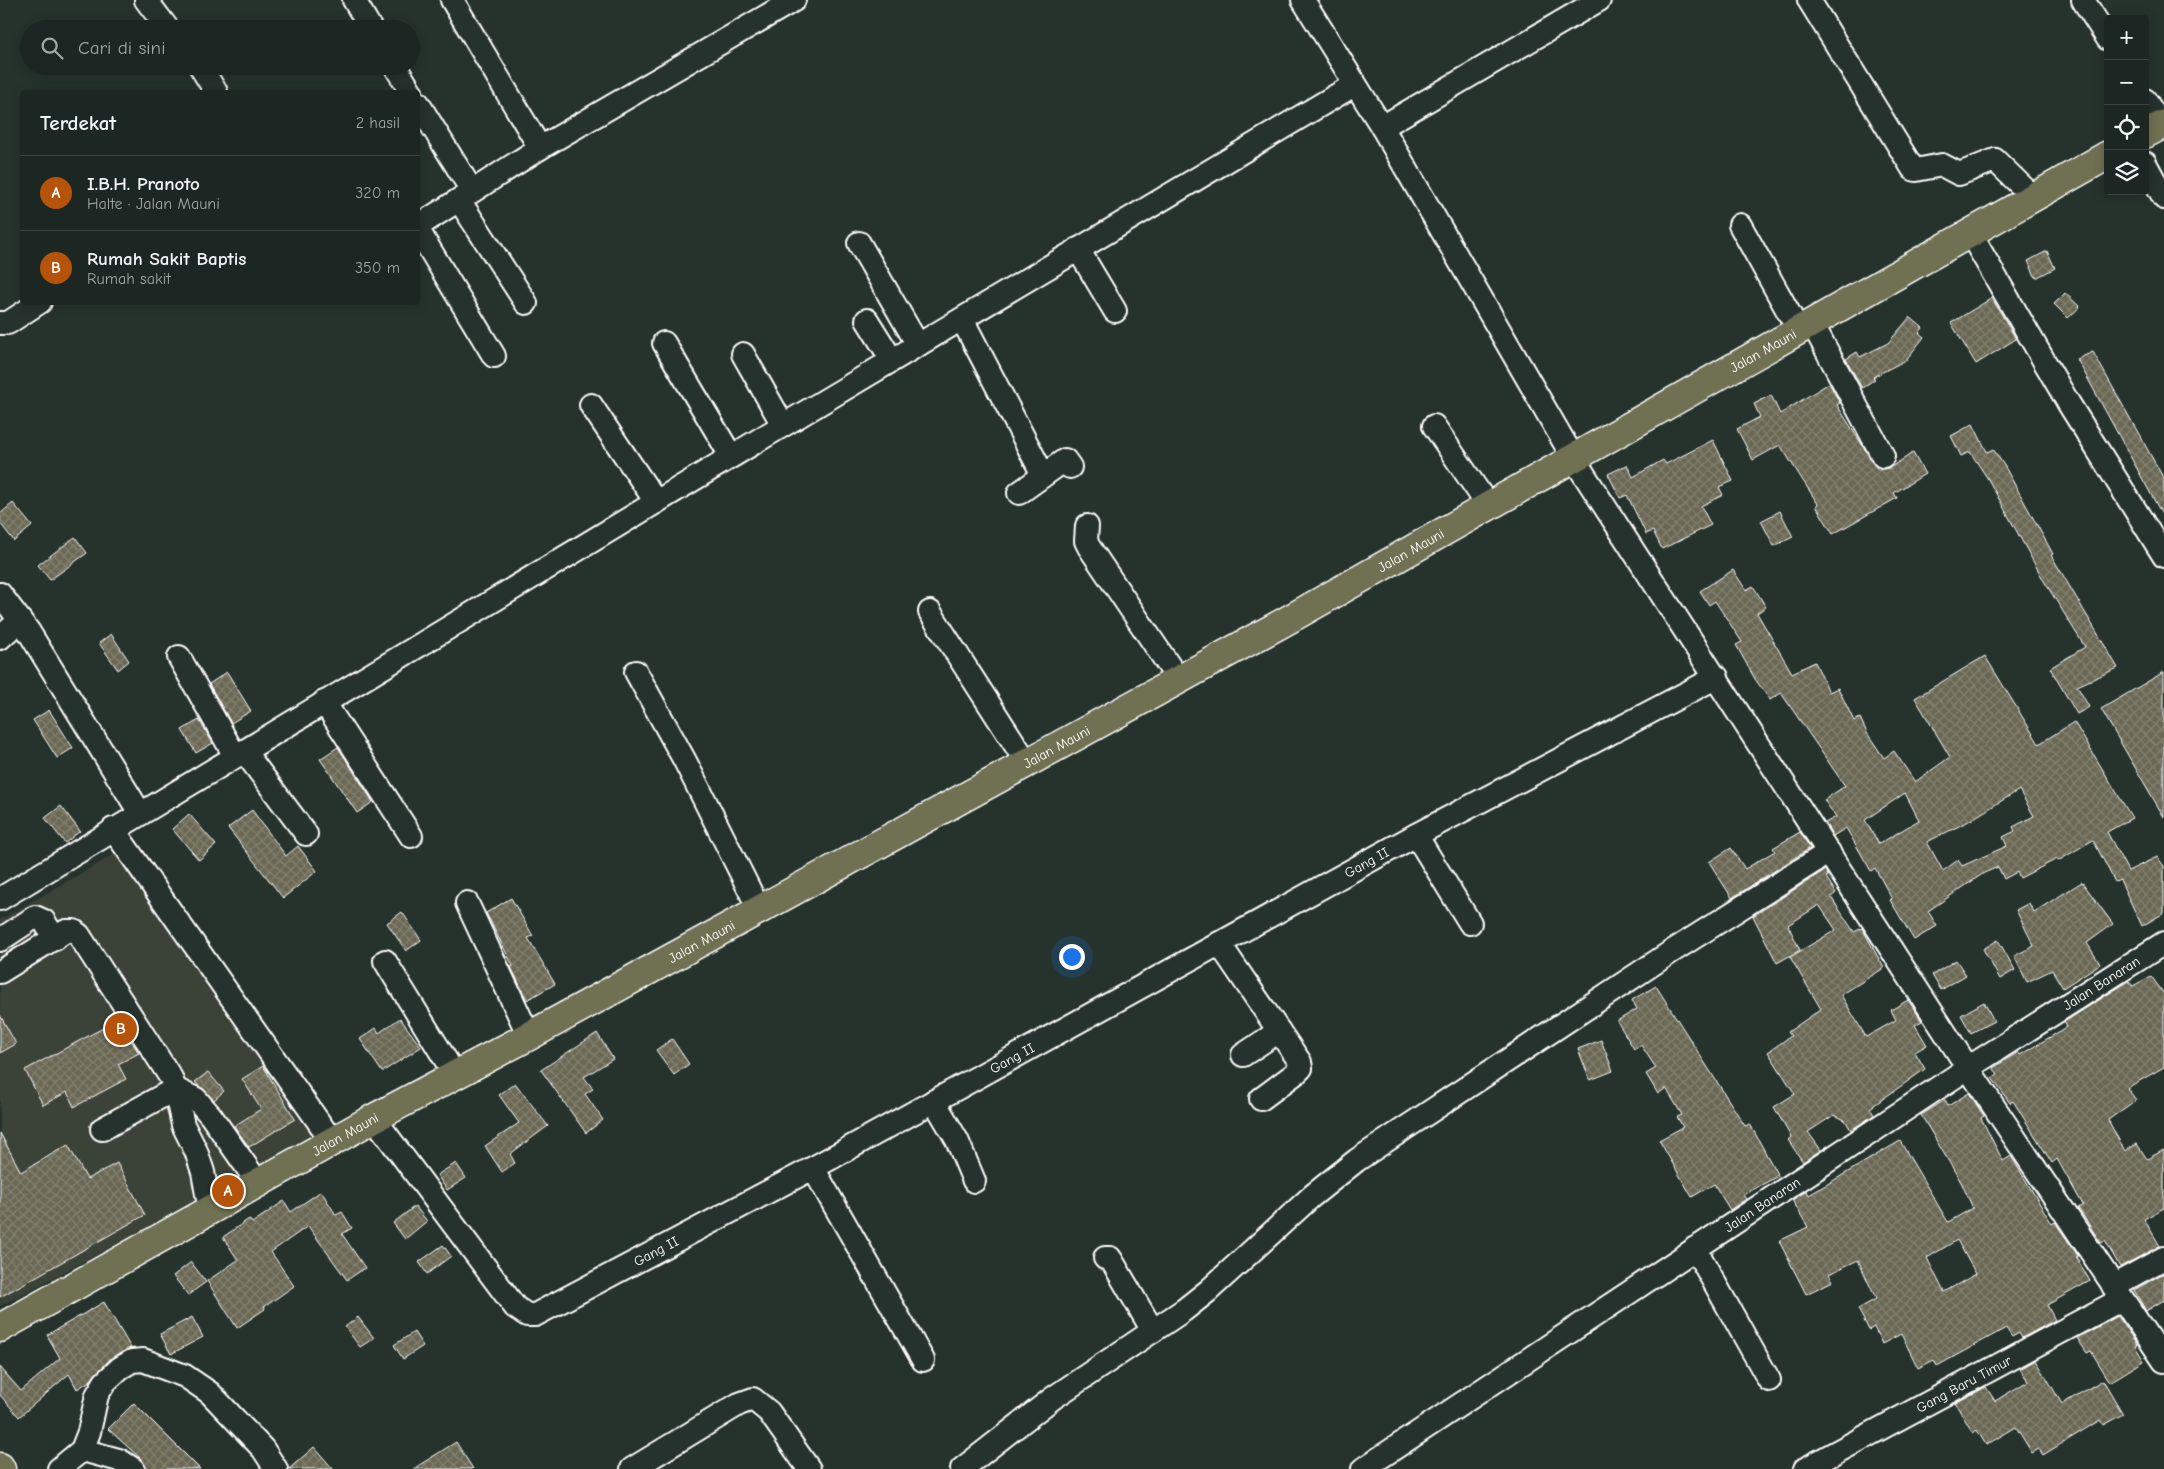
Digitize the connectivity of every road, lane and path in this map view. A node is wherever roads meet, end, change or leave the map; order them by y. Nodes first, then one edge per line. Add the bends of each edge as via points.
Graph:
1 (146, 0) edge
2 (354, 0) edge
3 (452, 0) edge
4 (794, 0) edge
5 (1303, 0) edge
6 (1599, 0) edge
7 (1808, 0) edge
8 (2083, 0) edge
9 (161, 20) edge
10 (366, 20) edge
11 (2104, 33) edge
12 (206, 75) edge
13 (401, 75) edge
14 (1354, 85) junction
15 (215, 90) edge
16 (410, 90) edge
17 (2147, 105) edge
18 (420, 107) edge
19 (1382, 127) junction
20 (2157, 128) edge
21 (540, 148) junction
22 (2104, 157) edge
23 (2149, 170) edge
24 (465, 196) junction
25 (2032, 196) junction
26 (2164, 198) edge
27 (420, 225) edge
28 (1740, 225) dead end
29 (420, 233) edge
30 (1970, 233) junction
31 (859, 243) dead end
32 (1078, 249) junction
33 (526, 303) dead end
34 (35, 305) edge
35 (1116, 311) dead end
36 (962, 318) junction
37 (867, 320) dead end
38 (0, 323) edge
39 (1806, 327) junction
40 (664, 343) dead end
41 (918, 345) junction
42 (744, 354) dead end
43 (494, 356) dead end
44 (892, 360) junction
45 (591, 405) dead end
46 (783, 425) junction
47 (1434, 426) dead end
48 (732, 456) junction
49 (1882, 456) dead end
50 (1574, 459) junction
51 (1070, 467) dead end
52 (1043, 475) junction
53 (1019, 493) dead end
54 (656, 502) junction
55 (1489, 507) junction
56 (1087, 526) dead end
57 (2164, 556) edge
58 (0, 594) edge
59 (930, 612) dead end
60 (20, 620) junction
61 (0, 638) edge
62 (179, 657) dead end
63 (636, 672) dead end
64 (1717, 677) junction
65 (1178, 679) junction
66 (324, 702) junction
67 (239, 753) junction
68 (1027, 763) junction
69 (140, 813) junction
70 (113, 829) junction
71 (306, 834) dead end
72 (1416, 835) junction
73 (411, 836) dead end
74 (1829, 852) junction
75 (0, 898) edge
76 (467, 903) dead end
77 (759, 909) junction
78 (1470, 923) dead end
79 (55, 939) junction
80 (0, 940) edge
81 (1219, 943) junction
82 (2164, 943) edge
83 (385, 961) dead end
84 (0, 972) edge
85 (1279, 1031) junction
86 (529, 1036) junction
87 (1243, 1055) dead end
88 (1968, 1068) junction
89 (455, 1075) junction
90 (176, 1089) junction
91 (1262, 1099) dead end
92 (934, 1100) junction
93 (374, 1118) junction
94 (102, 1129) dead end
95 (332, 1141) junction
96 (813, 1168) junction
97 (974, 1181) dead end
98 (258, 1183) junction
99 (210, 1211) junction
100 (1695, 1248) junction
101 (1104, 1258) dead end
102 (2164, 1258) edge
103 (2118, 1293) junction
104 (0, 1328) edge
105 (1153, 1331) junction
106 (923, 1360) dead end
107 (2164, 1361) edge
108 (1769, 1380) dead end
109 (82, 1450) junction
110 (662, 1462) edge
111 (59, 1469) edge
112 (133, 1469) edge
113 (276, 1469) edge
114 (632, 1469) edge
115 (809, 1469) edge
116 (962, 1469) edge
117 (1364, 1469) edge
118 (1805, 1469) edge

1 - 9 street
2 - 10 street
3 - 21 street
4 - 21 street
5 - 14 street
6 - 19 street
7 - 25 street via 1913,169 1942,164 1959,174 1994,160
8 - 11 street
12 - 15 street
13 - 16 street
14 - 19 street
14 - 32 street
17 - 20 street
18 - 24 street
19 - 50 street
21 - 24 street
22 - 25 main road, Jalan Mauni
23 - 26 street
24 - 27 street
24 - 33 street
25 - 30 main road, Jalan Mauni
28 - 39 street
29 - 43 street
30 - 39 main road, Jalan Mauni
30 - 57 street via 2069,404
31 - 41 street
32 - 35 street
32 - 36 street
34 - 38 street via 8,323
36 - 41 street
36 - 52 street
37 - 44 street
39 - 49 street
39 - 50 main road, Jalan Mauni
40 - 48 street
41 - 44 street
42 - 46 street
44 - 46 street
45 - 54 street
46 - 48 street
47 - 55 street
48 - 54 street
50 - 55 main road, Jalan Mauni
50 - 64 street
51 - 52 street via 1065,460
52 - 53 street
54 - 66 street
55 - 65 main road, Jalan Mauni
56 - 65 street via 1089,547
58 - 60 street
59 - 68 street
60 - 61 street
60 - 69 street
62 - 67 street
63 - 77 street
64 - 72 street, Gang II
64 - 74 street
65 - 68 main road, Jalan Mauni
66 - 67 street
66 - 73 street
67 - 69 street
67 - 71 street
68 - 77 main road, Jalan Mauni
69 - 70 street
70 - 75 street
70 - 95 street
72 - 78 street
72 - 81 street, Gang II
74 - 88 street
74 - 105 street via 1663,957 1357,1160 1312,1196 1208,1291
76 - 86 street
77 - 86 main road, Jalan Mauni
79 - 80 street via 44,921 35,917
79 - 84 street
79 - 90 street via 66,931 74,930 79,935
81 - 85 street
81 - 92 street, Gang II
82 - 88 street, Jalan Banaran
83 - 89 street
85 - 87 street
85 - 91 street via 1301,1068
86 - 89 main road, Jalan Mauni
88 - 100 street, Jalan Banaran
88 - 103 street
89 - 93 main road, Jalan Mauni
90 - 94 street
90 - 98 street via 196,1099 211,1116
90 - 99 street via 184,1125 203,1172
92 - 96 street, Gang II
92 - 97 street via 957,1140
93 - 95 main road, Jalan Mauni
93 - 96 street, Gang II via 515,1307 527,1315 542,1313
95 - 98 main road, Jalan Mauni
96 - 106 street
98 - 99 main road, Jalan Mauni
99 - 104 main road, Jalan Mauni
100 - 108 street
100 - 117 street, Jalan Banaran
101 - 105 street via 1110,1258
102 - 103 street, Gang Baru Timur
103 - 107 street
103 - 118 street, Gang Baru Timur
105 - 116 street via 1053,1398
109 - 111 street
109 - 112 street via 118,1460
109 - 113 street via 97,1395 105,1382 120,1368 143,1360 185,1376 210,1392 263,1449
110 - 114 street
110 - 115 street via 738,1404 753,1399 769,1412

